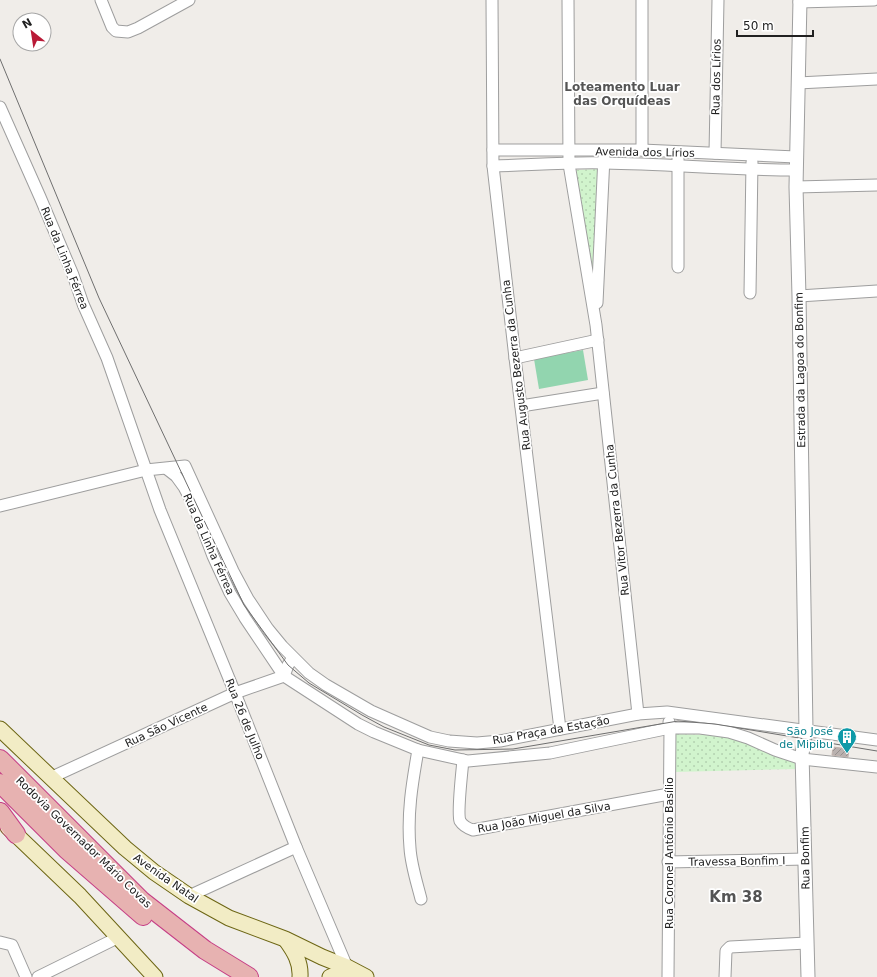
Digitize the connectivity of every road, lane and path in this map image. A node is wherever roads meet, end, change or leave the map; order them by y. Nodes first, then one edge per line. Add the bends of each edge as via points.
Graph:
1 (101, 0) edge
2 (189, 0) edge
3 (492, 0) edge
4 (568, 0) edge
5 (642, 0) edge
6 (718, 0) edge
7 (874, 0) edge
8 (800, 1) edge
9 (877, 79) edge
10 (798, 83) junction
11 (0, 109) edge
12 (493, 150) junction
13 (568, 150) junction
14 (604, 150) junction
15 (642, 150) junction
16 (678, 153) junction
17 (715, 153) junction
18 (752, 156) junction
19 (796, 157) junction
20 (604, 163) junction
21 (568, 164) junction
22 (678, 165) junction
23 (493, 166) junction
24 (752, 170) junction
25 (796, 170) junction
26 (877, 185) edge
27 (796, 187) junction
28 (678, 267) dead end
29 (877, 291) edge
30 (750, 293) dead end
31 (799, 296) junction
32 (596, 325) junction
33 (598, 340) junction
34 (515, 358) junction
35 (603, 393) junction
36 (521, 406) junction
37 (167, 469) junction
38 (146, 470) junction
39 (0, 506) edge
40 (293, 658) junction
41 (284, 676) junction
42 (235, 693) junction
43 (667, 712) junction
44 (638, 714) junction
45 (670, 728) junction
46 (0, 729) edge
47 (560, 729) junction
48 (805, 735) junction
49 (877, 740) edge
50 (418, 750) junction
51 (0, 759) edge
52 (802, 759) junction
53 (465, 760) junction
54 (877, 767) edge
55 (50, 778) junction
56 (0, 783) edge
57 (669, 794) junction
58 (0, 812) edge
59 (0, 819) edge
60 (16, 834) junction
61 (296, 847) junction
62 (805, 859) junction
63 (668, 862) junction
64 (189, 896) junction
65 (421, 899) dead end
66 (119, 937) junction
67 (285, 939) junction
68 (0, 942) edge
69 (806, 944) junction
70 (129, 949) junction
71 (355, 972) edge
72 (26, 977) edge
73 (38, 977) edge
74 (139, 977) edge
75 (155, 977) edge
76 (227, 977) edge
77 (249, 977) edge
78 (300, 977) edge
79 (330, 977) edge
80 (668, 977) edge
81 (725, 977) edge
82 (808, 977) edge

1 - 2 street via 112,27 121,32 138,28
3 - 12 street, Rua Augusto Bezerra da Cunha
4 - 13 street, Rua Vitor Bezerra da Cunha
5 - 15 street
6 - 17 street, Rua dos Lírios
7 - 8 street
8 - 10 street, Estrada da Lagoa do Bonfim
9 - 10 street
10 - 19 street, Estrada da Lagoa do Bonfim
11 - 38 street, Rua da Linha Férrea via 40,197 107,358
12 - 13 street, Avenida dos Lírios
12 - 23 street, Rua Augusto Bezerra da Cunha
13 - 14 street, Avenida dos Lírios
13 - 21 street, Rua Vitor Bezerra da Cunha
14 - 15 street, Avenida dos Lírios
14 - 20 street, Rua Vitor Bezerra da Cunha
15 - 16 street, Avenida dos Lírios
16 - 17 street, Avenida dos Lírios
16 - 22 street
17 - 18 street, Avenida dos Lírios
18 - 19 street, Avenida dos Lírios
18 - 24 street
19 - 25 street, Estrada da Lagoa do Bonfim
20 - 21 street, Avenida dos Lírios
20 - 22 street, Avenida dos Lírios
20 - 32 street, Rua Vitor Bezerra da Cunha
21 - 23 street, Avenida dos Lírios
21 - 32 street, Rua Vitor Bezerra da Cunha
22 - 24 street, Avenida dos Lírios
22 - 28 street
23 - 34 street, Rua Augusto Bezerra da Cunha
24 - 25 street, Avenida dos Lírios
24 - 30 street
25 - 27 street, Estrada da Lagoa do Bonfim
26 - 27 street
27 - 31 street, Estrada da Lagoa do Bonfim
29 - 31 street
31 - 48 street, Estrada da Lagoa do Bonfim
32 - 33 street, Rua Vitor Bezerra da Cunha
33 - 34 street
33 - 35 street, Rua Vitor Bezerra da Cunha
34 - 36 street, Rua Augusto Bezerra da Cunha
35 - 36 street
35 - 44 street, Rua Vitor Bezerra da Cunha
36 - 47 street, Rua Augusto Bezerra da Cunha
37 - 38 street
37 - 40 street, Rua Praça da Estação via 185,466 239,583 268,629
37 - 41 street, Rua da Linha Férrea via 176,476 194,506 213,556 244,618
38 - 39 street
38 - 42 street, Rua 26 de Julho
40 - 41 street
40 - 47 street, Rua Praça da Estação via 309,673 347,698 430,737 477,743
41 - 42 street, Rua São Vicente
41 - 50 street, Rua da Linha Férrea via 358,724
42 - 55 street, Rua São Vicente
42 - 61 street, Rua 26 de Julho
43 - 44 street, Rua Praça da Estação
43 - 45 street, Rua Coronel Antônio Basílio
43 - 48 street, Rua Praça da Estação
44 - 47 street, Rua Praça da Estação
45 - 52 street, Rua Praça da Estação via 700,728 729,732
45 - 53 street, Rua Praça da Estação via 550,753
45 - 57 street, Rua Coronel Antônio Basílio
46 - 55 main road, Avenida Natal
48 - 49 street, Rua Praça da Estação
48 - 52 street, Rua Bonfim
50 - 53 street, Rua da Linha Férrea
50 - 65 street via 410,797 409,830 410,850
51 - 77 highway, Rodovia Governador Mário Covas via 142,901 205,950
52 - 54 street, Rua Praça da Estação
52 - 62 street, Rua Bonfim
53 - 57 street, Rua João Miguel da Silva via 459,815 462,824 473,830
55 - 64 main road, Avenida Natal via 125,848
56 - 76 highway, Rodovia Governador Mário Covas via 67,850 126,903 188,952
57 - 63 street, Rua Coronel Antônio Basílio
58 - 60 highway
59 - 60 main road
60 - 66 main road
61 - 64 street
61 - 71 street, Rua 26 de Julho
62 - 63 street, Travessa Bonfim I
62 - 69 street, Rua Bonfim
63 - 80 street, Rua Coronel Antônio Basílio
64 - 67 main road, Avenida Natal via 229,918
66 - 70 main road
66 - 73 street
67 - 71 main road, Avenida Natal
67 - 78 main road via 298,961
68 - 72 street via 12,946
69 - 81 street via 730,947 725,956
69 - 82 street, Rua Bonfim
70 - 74 main road
70 - 75 main road
71 - 79 main road via 342,972

